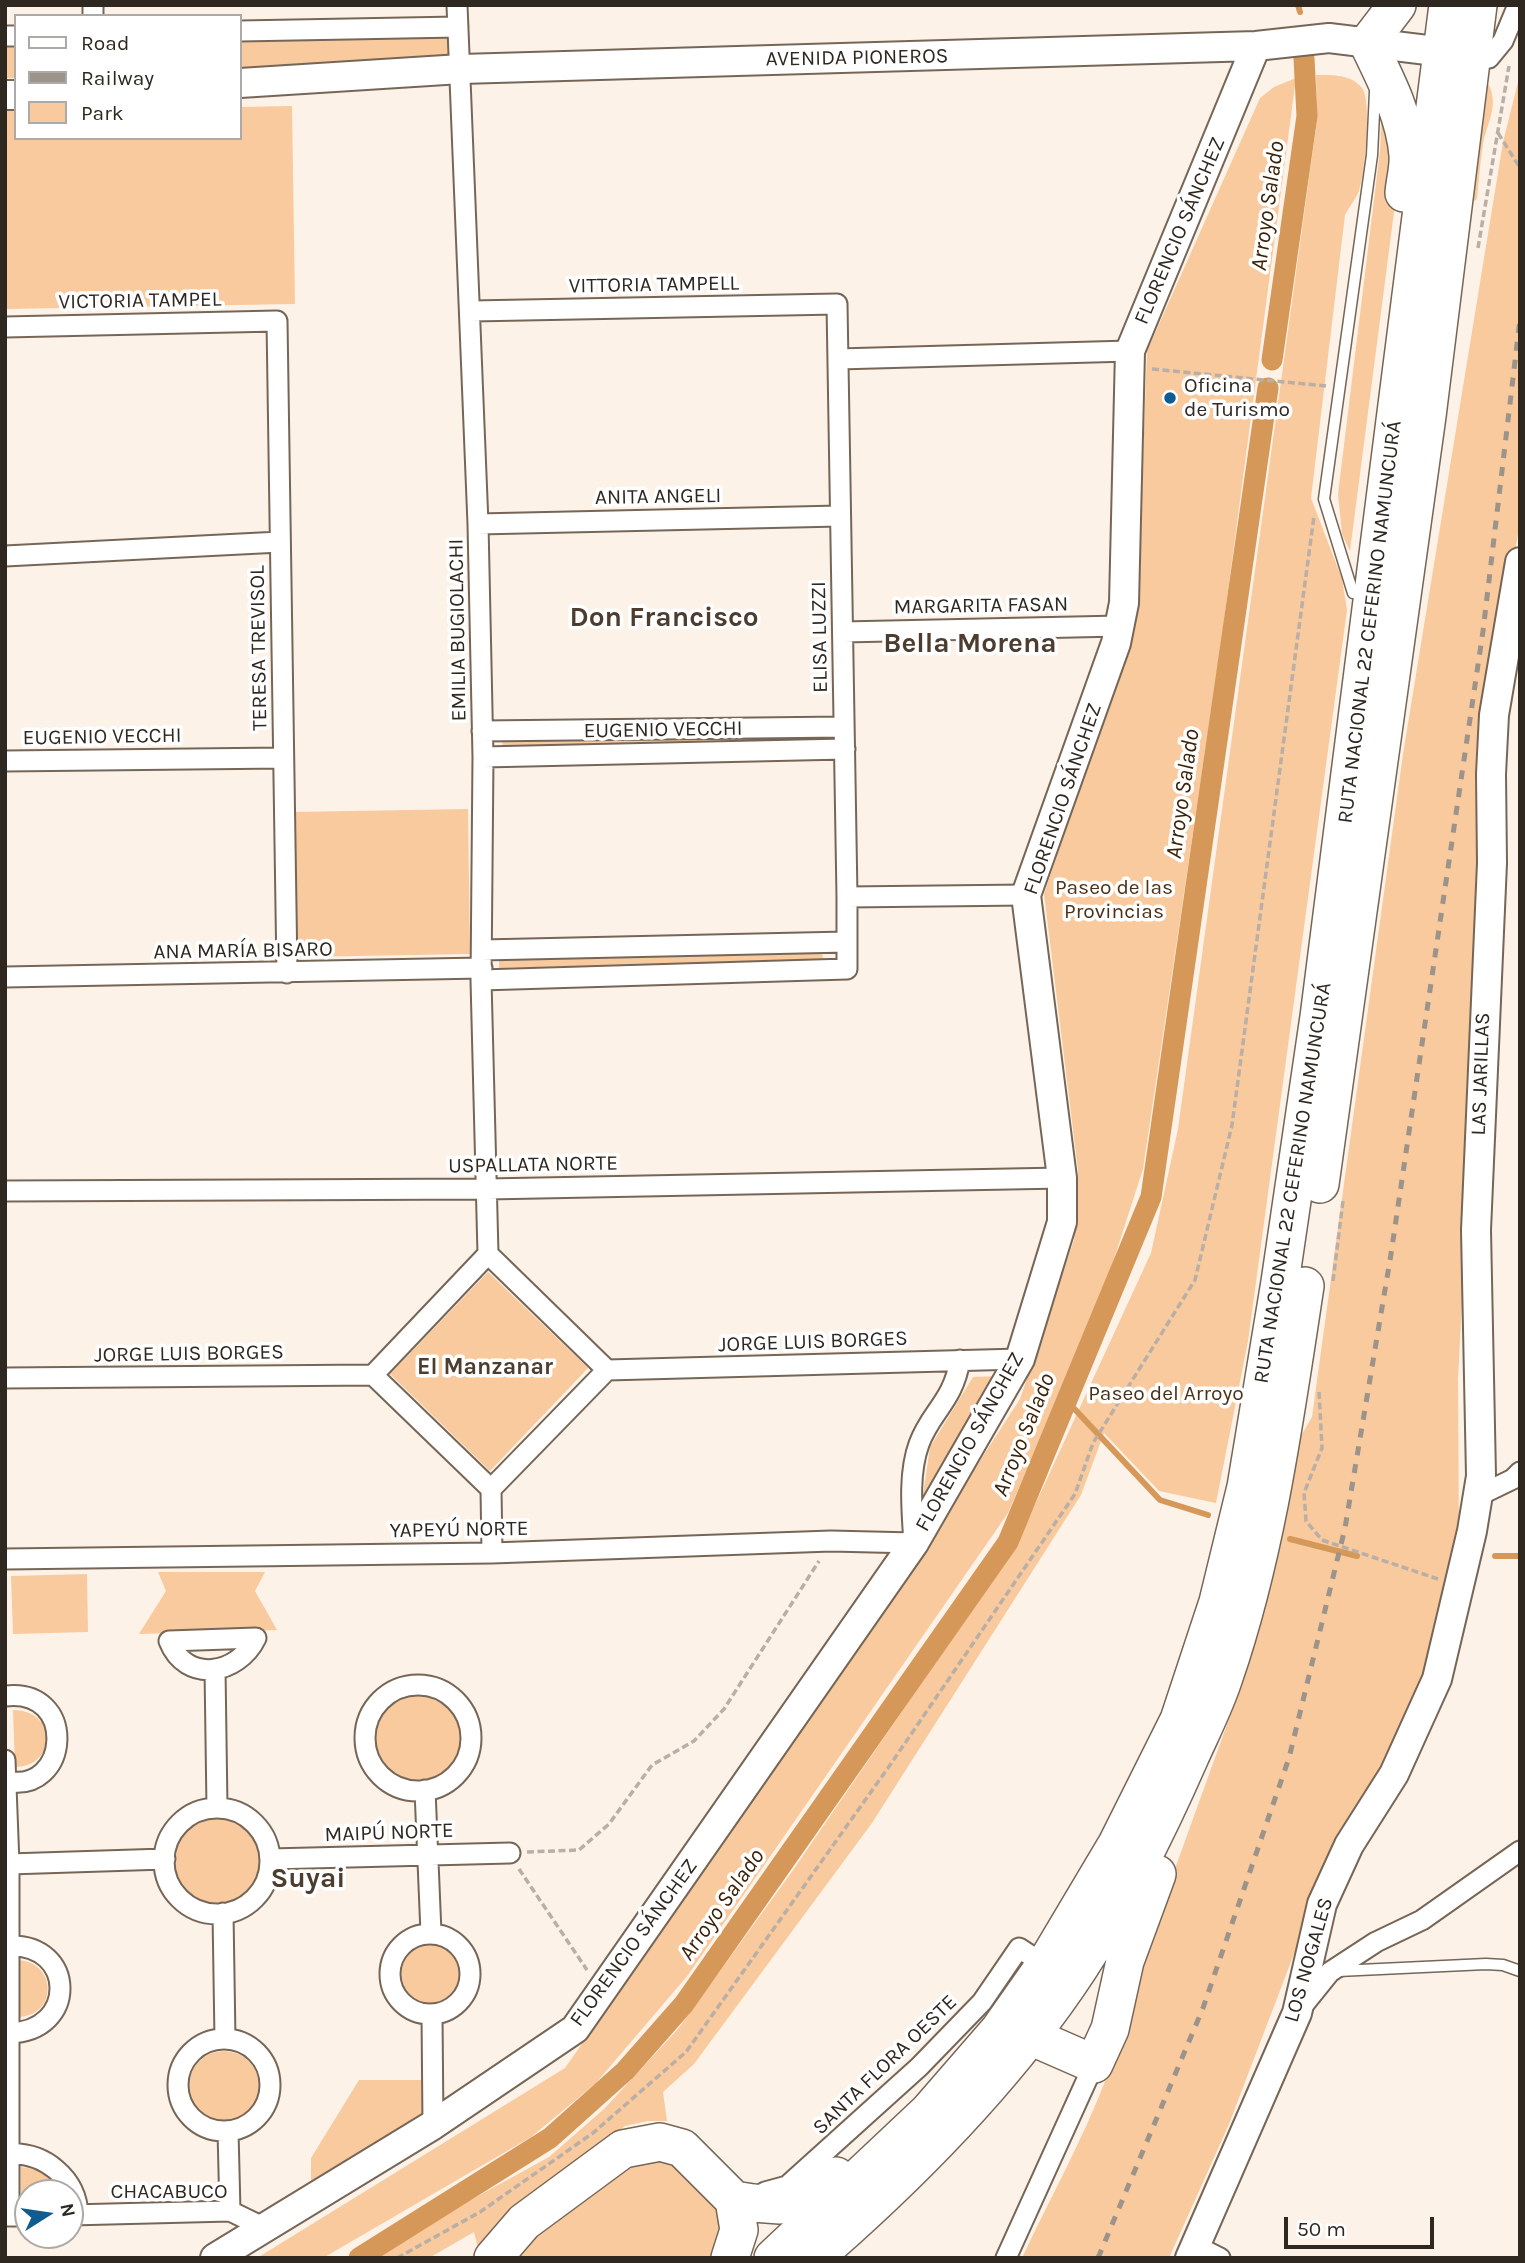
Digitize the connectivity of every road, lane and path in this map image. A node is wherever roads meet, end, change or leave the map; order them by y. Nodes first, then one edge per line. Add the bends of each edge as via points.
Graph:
1 (457, 5) edge
2 (1382, 5) edge
3 (1396, 5) edge
4 (1448, 5) edge
5 (1478, 5) edge
6 (1518, 5) edge
7 (458, 27) junction
8 (242, 32) edge
9 (1368, 43) junction
10 (1256, 46) junction
11 (1458, 54) junction
12 (1510, 56) dead end
13 (461, 69) junction
14 (242, 83) edge
15 (1497, 131) junction
16 (1520, 168) edge
17 (1477, 260) dead end
18 (836, 304) joint
19 (472, 311) junction
20 (276, 321) joint
21 (5, 327) edge
22 (838, 359) junction
23 (1130, 359) junction
24 (1339, 387) junction
25 (1324, 499) junction
26 (840, 516) junction
27 (478, 524) junction
28 (280, 542) junction
29 (5, 556) edge
30 (1520, 562) edge
31 (1353, 593) junction
32 (1120, 626) junction
33 (843, 632) junction
34 (844, 727) junction
35 (482, 731) junction
36 (1354, 741) junction
37 (845, 749) junction
38 (483, 757) junction
39 (283, 758) junction
40 (5, 761) edge
41 (1027, 895) junction
42 (847, 897) junction
43 (848, 942) junction
44 (482, 966) junction
45 (847, 969) joint
46 (286, 973) junction
47 (5, 977) edge
48 (1062, 1178) junction
49 (487, 1189) junction
50 (5, 1191) edge
51 (1345, 1192) dead end
52 (488, 1254) junction
53 (1332, 1289) dead end
54 (1020, 1359) junction
55 (960, 1360) junction
56 (607, 1370) junction
57 (373, 1375) junction
58 (5, 1378) edge
59 (1319, 1385) dead end
60 (1520, 1472) edge
61 (491, 1489) junction
62 (1478, 1496) junction
63 (831, 1541) junction
64 (914, 1543) junction
65 (492, 1553) junction
66 (5, 1559) edge
67 (1460, 1586) junction
68 (215, 1670) dead end
69 (1224, 1678) junction
70 (5, 1696) edge
71 (5, 1760) edge
72 (6, 1781) edge
73 (425, 1790) junction
74 (217, 1808) junction
75 (1520, 1851) edge
76 (427, 1853) junction
77 (510, 1853) junction
78 (165, 1859) junction
79 (270, 1859) junction
80 (7, 1875) edge
81 (223, 1913) junction
82 (430, 1933) junction
83 (9, 1946) junction
84 (1045, 1965) junction
85 (1520, 1971) edge
86 (1330, 1972) junction
87 (602, 1992) junction
88 (1297, 2012) junction
89 (432, 2014) junction
90 (1015, 2032) junction
91 (9, 2033) junction
92 (225, 2039) junction
93 (1094, 2064) junction
94 (433, 2125) junction
95 (228, 2131) junction
96 (9, 2154) junction
97 (65, 2179) edge
98 (734, 2200) junction
99 (230, 2211) junction
100 (84, 2215) edge
101 (14, 2216) edge
102 (265, 2228) junction
103 (1202, 2254) edge
104 (820, 2256) edge
105 (215, 2258) edge
106 (397, 2258) edge
107 (493, 2258) edge
108 (730, 2258) edge
109 (773, 2258) edge
110 (1006, 2258) edge

1 - 7 street, EMILIA BUGIOLACHI
2 - 9 street
3 - 9 highway
4 - 11 highway, RUTA NACIONAL 22 CEFERINO NAMUNCURÁ
5 - 11 highway, RUTA NACIONAL 22 CEFERINO NAMUNCURÁ
6 - 11 street via 1503,41 1489,58
7 - 8 street
7 - 13 street, EMILIA BUGIOLACHI
9 - 10 street, AVENIDA PIONEROS via 1329,38
9 - 11 street, AVENIDA PIONEROS
9 - 24 lane via 1376,102 1372,155
9 - 31 highway via 1389,86 1408,156
10 - 13 street, AVENIDA PIONEROS
10 - 23 street, FLORENCIO SÁNCHEZ
11 - 36 highway, RUTA NACIONAL 22 CEFERINO NAMUNCURÁ
11 - 69 highway, RUTA NACIONAL 22 CEFERINO NAMUNCURÁ via 1345,1023 1269,1499
12 - 15 path
13 - 14 street, AVENIDA PIONEROS
13 - 19 street, EMILIA BUGIOLACHI
15 - 16 path
15 - 17 path
18 - 19 street, VITTORIA TAMPELL
18 - 22 street, ELISA LUZZI
19 - 27 street, EMILIA BUGIOLACHI
20 - 21 street, VICTORIA TAMPEL
20 - 28 street, TERESA TREVISOL
22 - 23 street
22 - 26 street, ELISA LUZZI
23 - 24 path
23 - 32 street, FLORENCIO SÁNCHEZ
24 - 25 lane
25 - 31 lane
25 - 106 path via 1312,519 1232,1125 1195,1280 1093,1443 1075,1494 686,2052 593,2133 480,2211
26 - 27 street, ANITA ANGELI
26 - 33 street, ELISA LUZZI
27 - 35 street, EMILIA BUGIOLACHI
28 - 29 street
28 - 39 street, TERESA TREVISOL
30 - 62 street, LAS JARILLAS via 1494,715 1476,1230
31 - 36 highway
32 - 33 street, MARGARITA FASAN
32 - 41 street, FLORENCIO SÁNCHEZ
33 - 34 street, ELISA LUZZI
34 - 35 street, EUGENIO VECCHI
34 - 37 street, ELISA LUZZI
35 - 38 street, EMILIA BUGIOLACHI
36 - 84 highway, RUTA NACIONAL 22 CEFERINO NAMUNCURÁ via 1280,1283 1246,1486 1218,1602 1179,1720 1117,1844
37 - 38 street, EUGENIO VECCHI
37 - 42 street, ELISA LUZZI
38 - 44 street, EMILIA BUGIOLACHI
39 - 40 street, EUGENIO VECCHI
39 - 46 street, TERESA TREVISOL
41 - 42 street
41 - 48 street, FLORENCIO SÁNCHEZ
42 - 43 street, ELISA LUZZI
43 - 44 street, ANA MARÍA BISARO
43 - 45 street, ELISA LUZZI
44 - 45 street, ANA MARÍA BISARO
44 - 46 street, ANA MARÍA BISARO
44 - 49 street, EMILIA BUGIOLACHI
46 - 47 street, ANA MARÍA BISARO
48 - 49 street, USPALLATA NORTE
48 - 54 street, FLORENCIO SÁNCHEZ via 1062,1222
49 - 50 street, USPALLATA NORTE
49 - 52 street, EMILIA BUGIOLACHI
51 - 53 path
52 - 56 street
52 - 57 street
54 - 55 street, JORGE LUIS BORGES
54 - 64 street, FLORENCIO SÁNCHEZ
55 - 56 street, JORGE LUIS BORGES
55 - 64 street, FLORENCIO SÁNCHEZ via 956,1384 919,1444 911,1499
56 - 61 street
57 - 58 street, JORGE LUIS BORGES
57 - 61 street
59 - 67 path via 1322,1448 1304,1493 1306,1521 1322,1540
60 - 62 street
61 - 65 street
62 - 67 street, LAS JARILLAS
63 - 64 street, YAPEYÚ NORTE
63 - 65 street, YAPEYÚ NORTE
63 - 77 path via 724,1709 694,1741 652,1765 609,1824 579,1850
64 - 87 street, FLORENCIO SÁNCHEZ
65 - 66 street, YAPEYÚ NORTE
67 - 88 street, LOS NOGALES via 1437,1679 1394,1774 1349,1845 1322,1904
68 - 74 street
69 - 90 highway, RUTA NACIONAL 22 CEFERINO NAMUNCURÁ via 1123,1896 1078,1970
69 - 93 highway via 1133,1938 1110,2029
70 - 72 street via 24,1696 37,1702 55,1723 58,1737 54,1758 40,1775 27,1781
71 - 72 street
72 - 80 street
73 - 73 street via 458,1772 468,1757 471,1740 461,1707 449,1695 416,1684 384,1697 370,1716 365,1739 375,1768 386,1780 399,1788
73 - 76 street
74 - 78 street via 183,1820 172,1833
74 - 79 street via 232,1810 254,1823 268,1844
75 - 86 street via 1422,1920
76 - 77 street, MAIPÚ NORTE
76 - 79 street, MAIPÚ NORTE
76 - 82 street
77 - 87 path
78 - 80 street
78 - 81 street via 169,1883 179,1898 193,1909
79 - 81 street via 267,1880 258,1895 244,1907
80 - 83 street
81 - 92 street
82 - 89 street via 454,1941 463,1951 471,1977 460,2002
82 - 89 street via 404,1942 390,1964 389,1977 399,2001
83 - 91 street
83 - 91 street via 40,1952 58,1973 60,1987 59,2001 42,2025
84 - 90 highway, RUTA NACIONAL 22 CEFERINO NAMUNCURÁ
84 - 98 street, SANTA FLORA OESTE via 1020,1948 982,2002 827,2154 787,2186
85 - 86 lane via 1486,1964
86 - 88 street
87 - 94 street, FLORENCIO SÁNCHEZ via 575,2029
88 - 103 street, LOS NOGALES
89 - 94 street
90 - 93 highway
90 - 98 highway via 804,2200 780,2205
90 - 104 highway, RUTA NACIONAL 22 CEFERINO NAMUNCURÁ via 964,2111
90 - 109 highway, RUTA NACIONAL 22 CEFERINO NAMUNCURÁ
91 - 96 street
92 - 95 street via 247,2045 259,2055 270,2084 261,2113 251,2123
92 - 95 street via 202,2044 189,2054 178,2081 182,2103 195,2121 207,2129
93 - 110 street
94 - 102 street, FLORENCIO SÁNCHEZ
95 - 99 street
96 - 97 street via 41,2159
96 - 101 street
98 - 107 highway via 682,2148 660,2142 623,2149 524,2222
98 - 108 highway via 739,2230
99 - 100 street, CHACABUCO
99 - 102 street, CHACABUCO
102 - 105 street, FLORENCIO SÁNCHEZ

